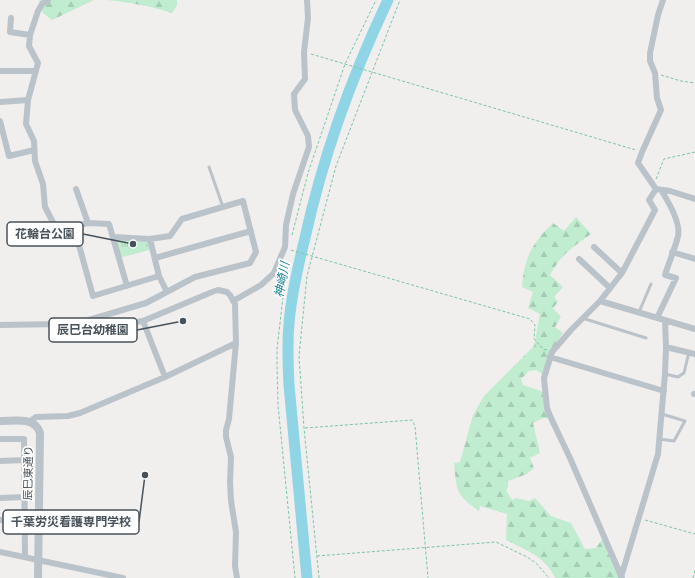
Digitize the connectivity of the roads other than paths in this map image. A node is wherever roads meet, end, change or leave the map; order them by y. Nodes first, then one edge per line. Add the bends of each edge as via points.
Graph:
1 (48, 0) edge
2 (307, 0) edge
3 (662, 0) edge
4 (12, 18) dead end
5 (30, 35) junction
6 (36, 70) junction
7 (0, 71) edge
8 (28, 100) junction
9 (0, 102) edge
10 (0, 121) edge
11 (34, 150) junction
12 (209, 167) dead end
13 (657, 188) junction
14 (76, 189) dead end
15 (695, 199) edge
16 (223, 208) junction
17 (88, 223) junction
18 (74, 227) junction
19 (251, 231) junction
20 (113, 237) junction
21 (150, 239) junction
22 (594, 247) dead end
23 (672, 252) junction
24 (155, 258) junction
25 (580, 259) dead end
26 (695, 259) edge
27 (622, 273) junction
28 (159, 276) junction
29 (651, 284) dead end
30 (127, 286) junction
31 (610, 288) junction
32 (167, 292) junction
33 (600, 300) junction
34 (233, 301) junction
35 (639, 312) junction
36 (582, 318) junction
37 (657, 318) junction
38 (665, 320) junction
39 (143, 322) junction
40 (74, 324) junction
41 (0, 325) edge
42 (695, 329) edge
43 (646, 338) dead end
44 (236, 343) junction
45 (666, 347) junction
46 (692, 353) edge
47 (551, 355) junction
48 (665, 374) junction
49 (165, 377) junction
50 (664, 391) junction
51 (662, 414) junction
52 (0, 421) edge
53 (29, 422) junction
54 (659, 439) junction
55 (0, 440) edge
56 (24, 460) junction
57 (0, 461) edge
58 (24, 497) junction
59 (0, 498) edge
60 (0, 520) edge
61 (24, 520) junction
62 (0, 552) edge
63 (25, 556) junction
64 (39, 559) junction
65 (38, 578) edge
66 (123, 578) edge
67 (237, 578) edge
68 (622, 578) edge

1 - 5 street via 38,11
2 - 34 street via 305,80 294,94 295,110 308,136 310,147 291,199 286,225 287,248 274,274
3 - 13 street via 650,53 661,110 638,163
4 - 5 street via 10,32
5 - 6 street via 29,46 38,64
6 - 7 street
6 - 8 street
8 - 9 street
8 - 11 street via 26,124 34,141
10 - 11 street via 9,156
11 - 18 street via 43,184 45,207 57,230
12 - 16 lane
13 - 15 street
13 - 23 street via 674,213 679,235
13 - 27 street via 649,200 655,210
14 - 17 street
16 - 19 street via 243,201
16 - 21 street via 182,220 170,236
17 - 18 street
17 - 20 street via 109,224
18 - 30 street via 93,296
19 - 24 street
19 - 32 street via 256,252 250,263 195,277
20 - 21 street
20 - 30 street
21 - 24 street
22 - 27 street
23 - 26 street
23 - 37 street via 665,275 676,278
24 - 28 street
25 - 31 street
27 - 31 street
28 - 30 street
28 - 32 street
29 - 35 lane
31 - 33 street
32 - 40 street via 146,303
33 - 35 street
33 - 36 street
34 - 39 street via 227,292 218,290
34 - 44 street via 236,308
35 - 37 street
36 - 43 lane
36 - 47 street
37 - 38 street
38 - 42 street
38 - 45 street
39 - 40 street
39 - 49 street
40 - 41 street
44 - 49 street
44 - 67 street via 226,437 231,458 230,482 236,532
45 - 46 street
45 - 48 street
46 - 48 lane via 684,373 678,377
47 - 50 street
47 - 68 street via 544,378 547,408
48 - 50 street
49 - 53 street via 80,413 36,417
50 - 51 street
51 - 54 street
51 - 54 lane via 685,421 674,441
52 - 53 street
53 - 64 street, 辰巳東通り via 39,430 40,438
54 - 68 street via 658,454
55 - 56 street via 24,439
56 - 57 street
56 - 58 street
58 - 59 street
58 - 61 street
60 - 61 street
61 - 63 street
62 - 63 street
63 - 64 street
64 - 65 street, 辰巳東通り
64 - 66 street

